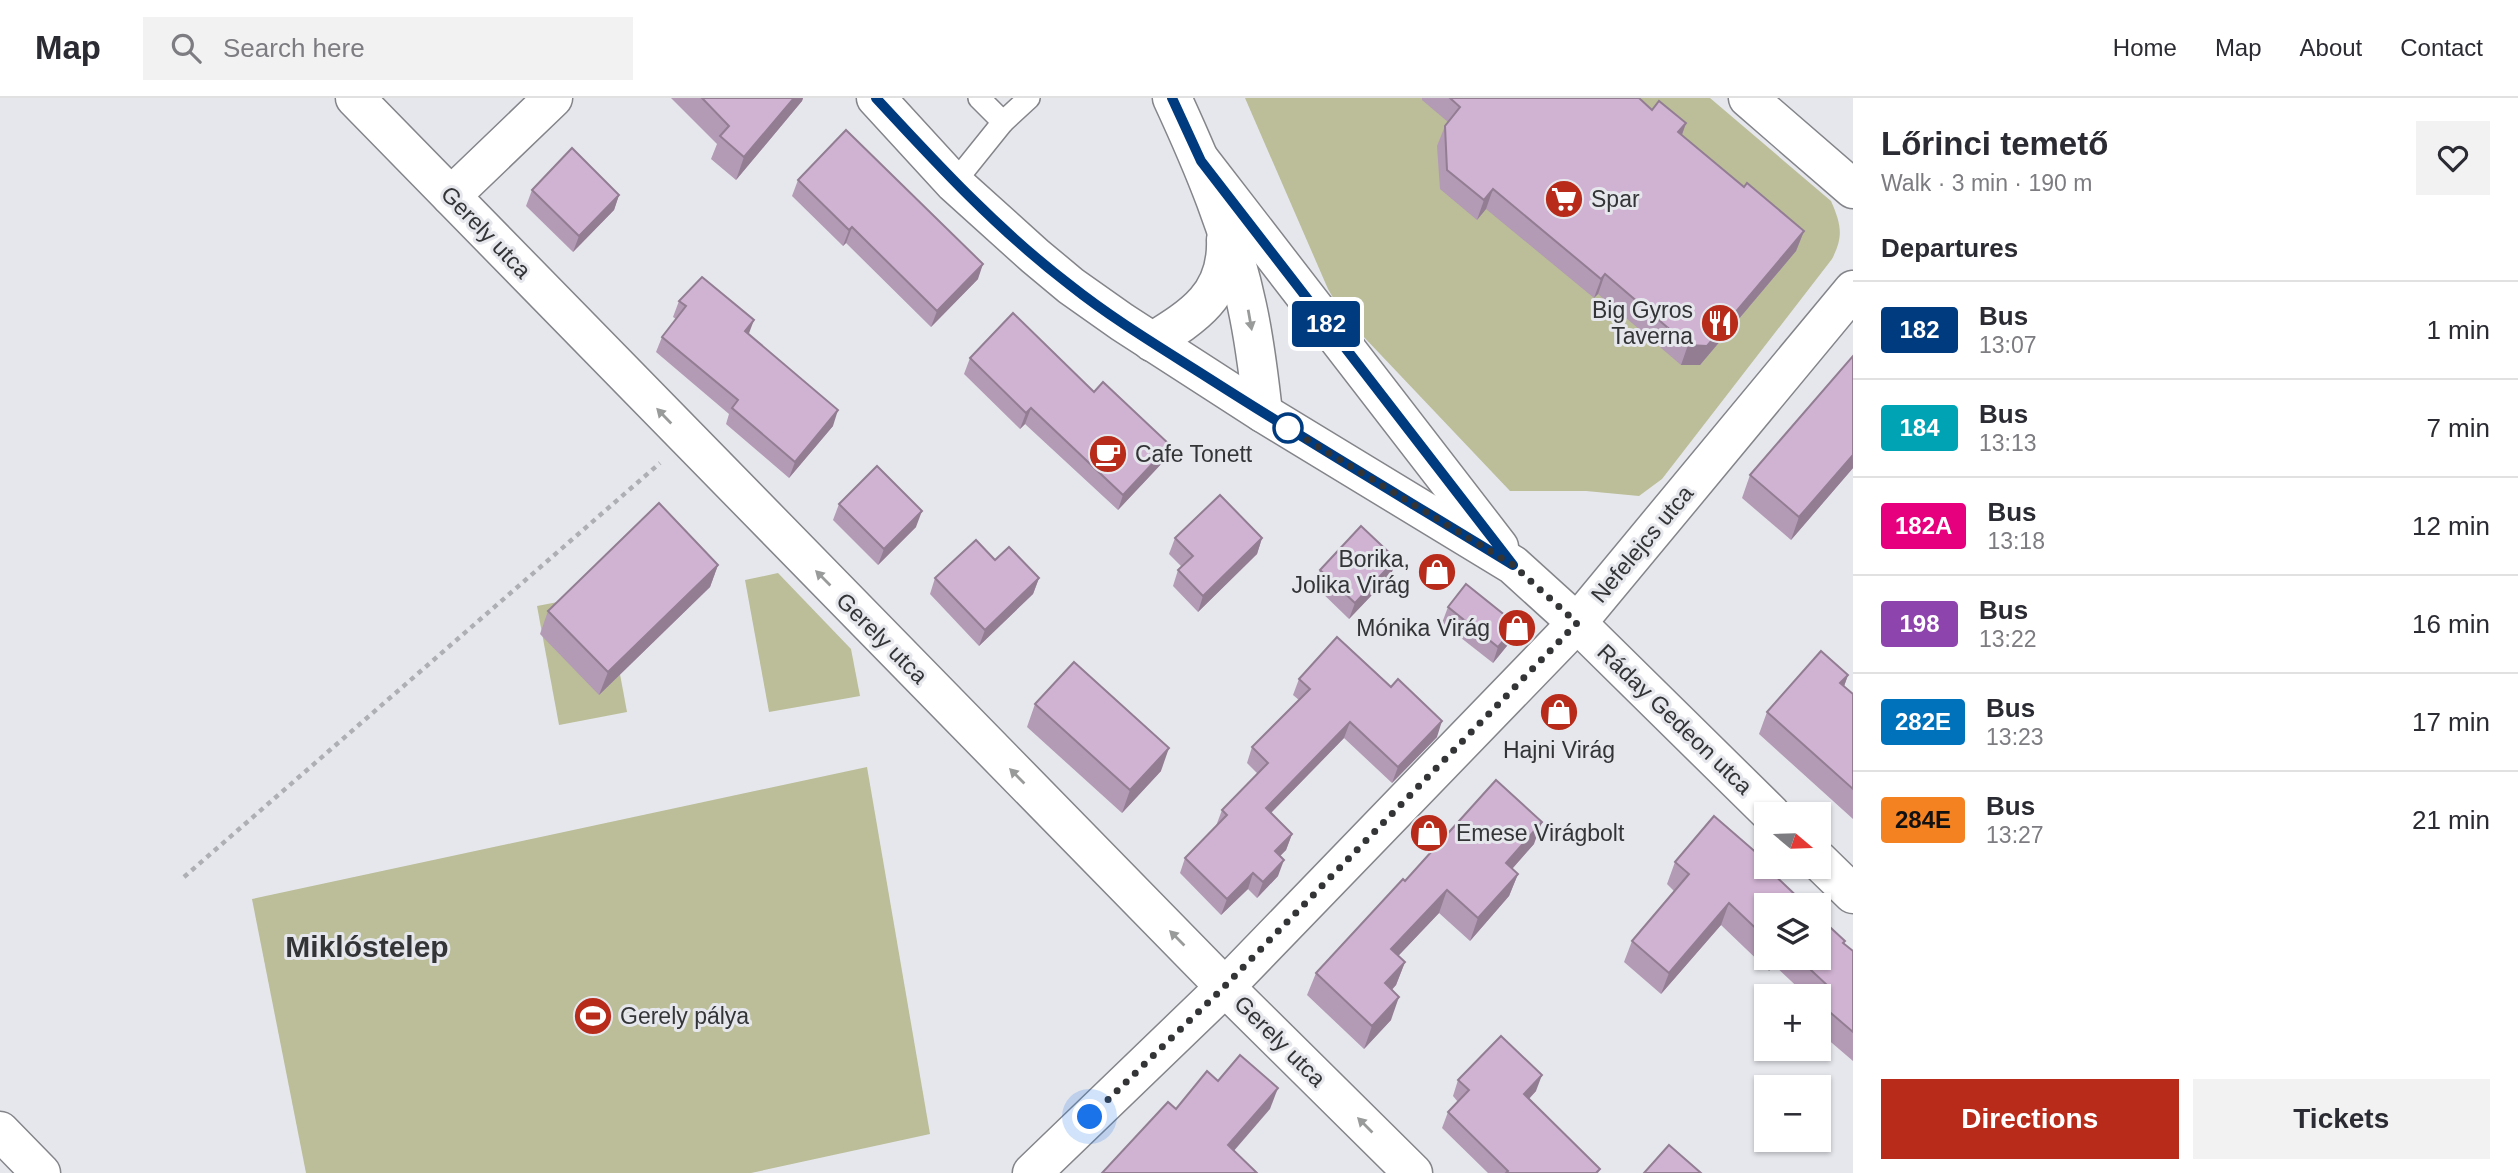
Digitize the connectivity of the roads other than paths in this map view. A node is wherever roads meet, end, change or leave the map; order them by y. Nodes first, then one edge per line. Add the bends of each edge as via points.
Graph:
1 (355, 98) edge
2 (553, 98) edge
3 (876, 98) edge
4 (979, 98) edge
5 (1029, 98) edge
6 (1172, 98) edge
7 (1748, 98) edge
8 (1003, 122) junction
9 (1201, 161) junction
10 (954, 183) junction
11 (1853, 189) edge
12 (451, 196) junction
13 (1226, 230) junction
14 (1853, 290) edge
15 (1152, 342) junction
16 (1263, 413) junction
17 (1513, 565) junction
18 (1577, 623) junction
19 (1759, 802) edge
20 (1831, 873) edge
21 (1853, 894) edge
22 (1224, 987) junction
23 (0, 1130) edge
24 (41, 1173) edge
25 (1032, 1173) edge
26 (1413, 1173) edge

1 - 12 street, Gerely utca
2 - 12 street
3 - 10 street, Ráday Gedeon utca
4 - 8 lane
5 - 8 lane
6 - 9 street
7 - 11 street
8 - 10 lane
9 - 13 street
9 - 17 street
10 - 15 street, Ráday Gedeon utca via 1071,286
22 -> 12 street, Gerely utca
13 - 15 street via 1226,260 1217,288 1197,312
13 -> 16 street via 1247,304
14 - 18 street, Nefelejcs utca
15 - 16 street, Ráday Gedeon utca
16 - 17 street, Ráday Gedeon utca
17 - 18 street, Ráday Gedeon utca
18 - 19 street, Ráday Gedeon utca
18 - 22 street, Nefelejcs utca
20 - 21 street
22 - 25 street, Nefelejcs utca
26 -> 22 street, Gerely utca
23 - 24 street

